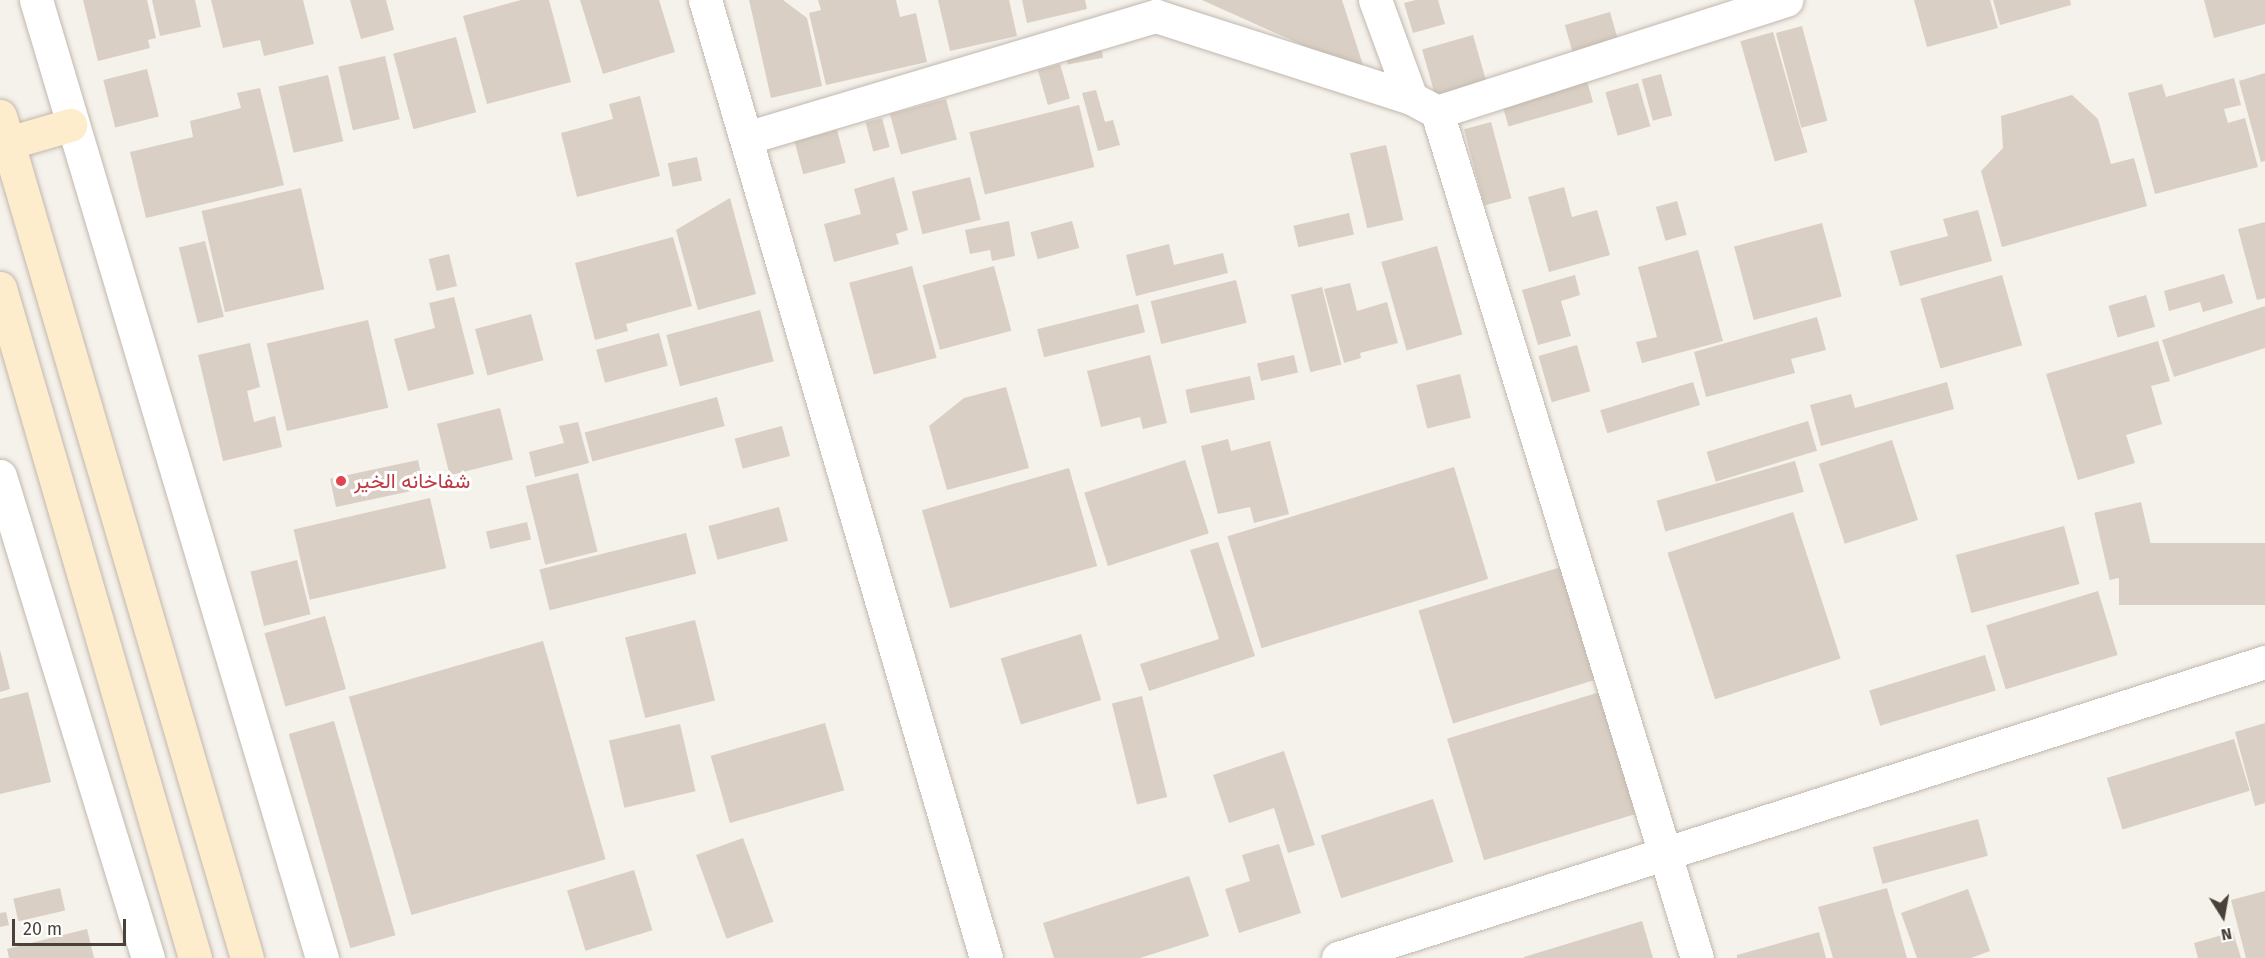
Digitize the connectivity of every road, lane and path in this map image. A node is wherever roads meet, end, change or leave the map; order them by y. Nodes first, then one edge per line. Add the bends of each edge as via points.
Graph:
1 (36, 0) edge
2 (705, 0) edge
3 (1375, 0) edge
4 (1786, 0) edge
5 (1424, 105) junction
6 (70, 124) junction
7 (4, 129) edge
8 (746, 138) junction
9 (0, 288) edge
10 (0, 476) edge
11 (2265, 662) edge
12 (1666, 850) junction
13 (148, 958) edge
14 (195, 958) edge
15 (247, 958) edge
16 (322, 958) edge
17 (986, 958) edge
18 (1338, 958) edge
19 (1697, 958) edge

1 - 6 street
2 - 8 street
3 - 5 street
4 - 5 street
5 - 8 street via 1156,16
5 - 12 street
6 - 7 main road
6 - 16 street
7 - 15 main road
8 - 17 street
9 - 14 main road
10 - 13 street
11 - 12 street
12 - 18 street
12 - 19 street

